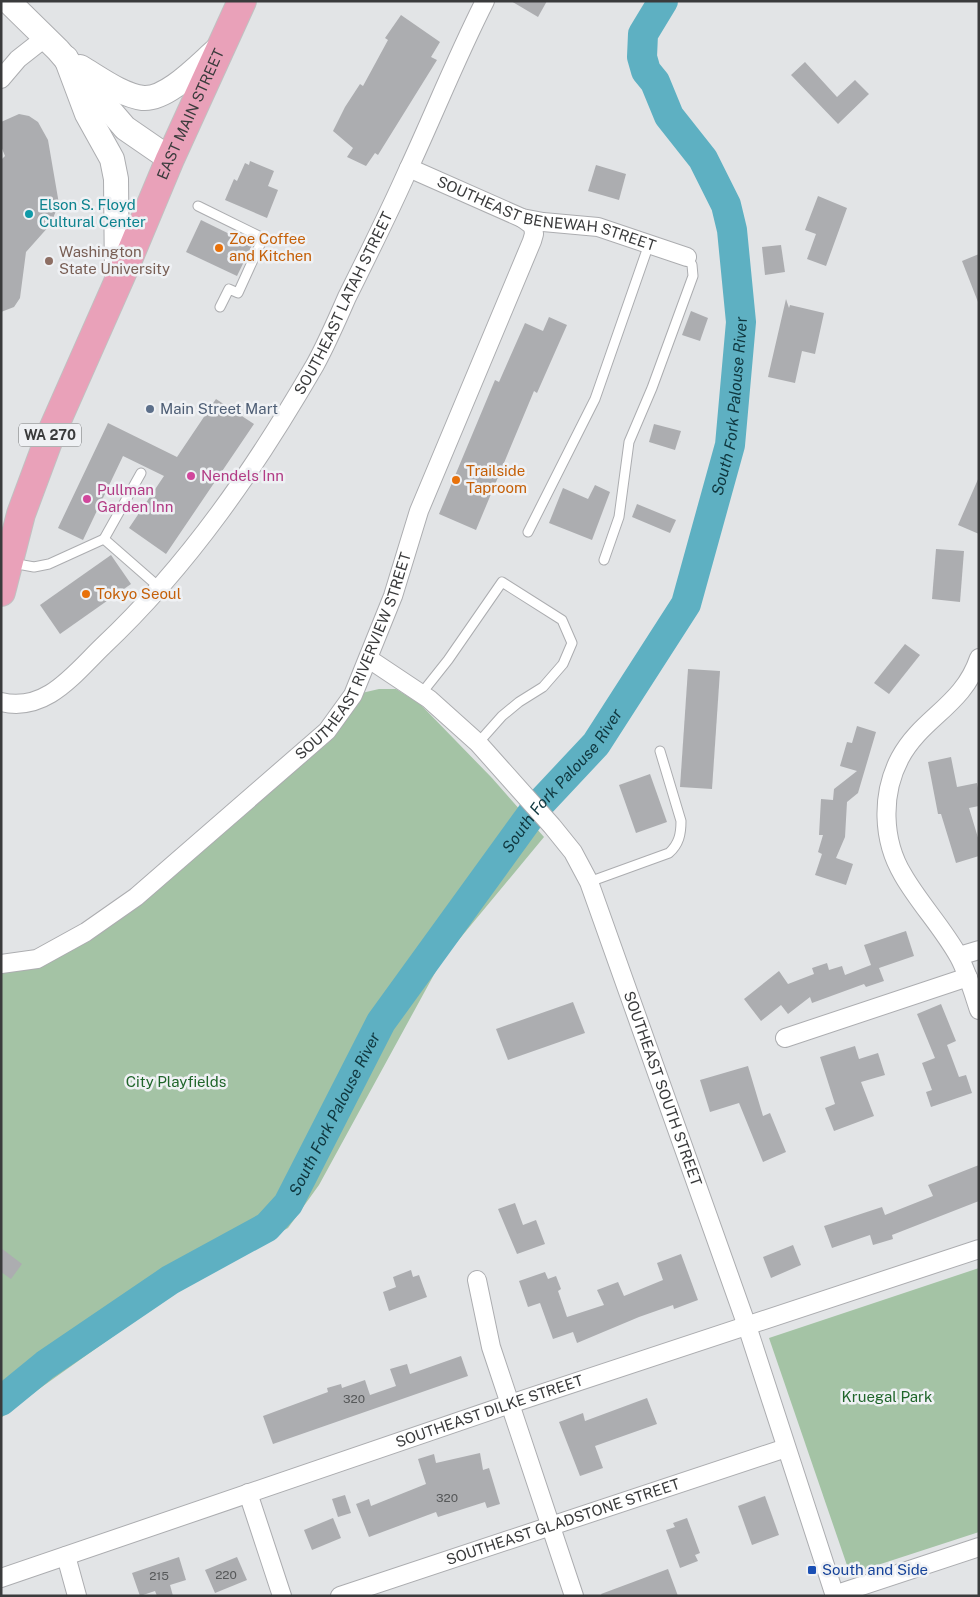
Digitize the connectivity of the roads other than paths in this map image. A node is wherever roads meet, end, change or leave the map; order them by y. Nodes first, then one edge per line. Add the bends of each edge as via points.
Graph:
1 (8, 1) edge
2 (242, 1) edge
3 (485, 1) edge
4 (46, 37) junction
5 (219, 48) junction
6 (66, 58) junction
7 (1, 79) edge
8 (170, 159) junction
9 (409, 168) junction
10 (198, 206) dead end
11 (522, 218) junction
12 (649, 244) junction
13 (686, 257) joint
14 (117, 284) junction
15 (220, 307) dead end
16 (141, 473) dead end
17 (528, 532) dead end
18 (104, 539) junction
19 (604, 560) dead end
20 (9, 562) junction
21 (160, 588) junction
22 (1, 592) edge
23 (979, 658) edge
24 (369, 659) junction
25 (422, 694) junction
26 (1, 702) edge
27 (478, 743) junction
28 (660, 751) dead end
29 (589, 882) junction
30 (979, 950) edge
31 (959, 956) junction
32 (1, 964) edge
33 (968, 977) junction
34 (979, 1010) edge
35 (785, 1038) dead end
36 (979, 1249) edge
37 (477, 1280) dead end
38 (747, 1326) junction
39 (510, 1404) junction
40 (786, 1448) junction
41 (248, 1493) junction
42 (551, 1528) junction
43 (979, 1547) edge
44 (66, 1556) junction
45 (1, 1578) edge
46 (835, 1595) edge
47 (77, 1596) edge
48 (282, 1596) edge
49 (340, 1596) edge
50 (574, 1596) edge

1 - 4 main road
2 - 5 main road, EAST MAIN STREET / WA 270
3 - 9 street, SOUTHEAST LATAH STREET
4 - 6 main road
4 - 7 street
5 - 6 main road via 177,85 159,95 144,98 123,91
5 - 8 main road, EAST MAIN STREET / WA 270
6 - 8 main road via 125,128
6 - 14 main road via 87,114 112,159 116,179
8 - 14 main road, EAST MAIN STREET / WA 270
9 - 11 street, SOUTHEAST BENEWAH STREET
9 - 21 street, SOUTHEAST LATAH STREET via 316,363 218,518
10 - 15 lane via 263,238 238,292 229,289
11 - 12 street, SOUTHEAST BENEWAH STREET via 598,227
11 - 24 street, SOUTHEAST RIVERVIEW STREET via 533,226 532,241 419,511 396,589
12 - 13 street, SOUTHEAST BENEWAH STREET
12 - 17 lane via 595,400
13 - 19 lane via 692,265 693,276 629,442 619,517
14 - 20 main road, EAST MAIN STREET / WA 270 via 50,436 21,514
16 - 18 lane
18 - 20 lane via 48,564 34,567
18 - 21 lane
20 - 22 main road, EAST MAIN STREET / WA 270
21 - 26 street, SOUTHEAST LATAH STREET via 49,696 16,706
23 - 31 street via 962,693 913,738 900,759 888,785 886,813 890,844 902,874
24 - 25 street, SOUTHEAST SOUTH STREET
24 - 32 street, SOUTHEAST RIVERVIEW STREET via 353,695 327,731 136,897 86,932 37,959
25 - 27 street, SOUTHEAST SOUTH STREET
25 - 27 lane via 502,582 562,620 572,643 563,664 543,687 502,716
27 - 29 street, SOUTHEAST SOUTH STREET via 573,852
28 - 29 lane via 681,821 676,847 668,853
29 - 38 street, SOUTHEAST SOUTH STREET
30 - 31 street
31 - 33 street
33 - 34 street
33 - 35 street
36 - 38 street, SOUTHEAST DILKE STREET
37 - 39 street via 492,1347
38 - 39 street, SOUTHEAST DILKE STREET
38 - 40 street, SOUTHEAST SOUTH STREET
39 - 41 street, SOUTHEAST DILKE STREET
39 - 42 street
40 - 42 street, SOUTHEAST GLADSTONE STREET
40 - 46 street, SOUTHEAST SOUTH STREET
41 - 44 street, SOUTHEAST DILKE STREET
41 - 48 street
42 - 49 street, SOUTHEAST GLADSTONE STREET
42 - 50 street
43 - 46 street
44 - 45 street, SOUTHEAST DILKE STREET
44 - 47 street

